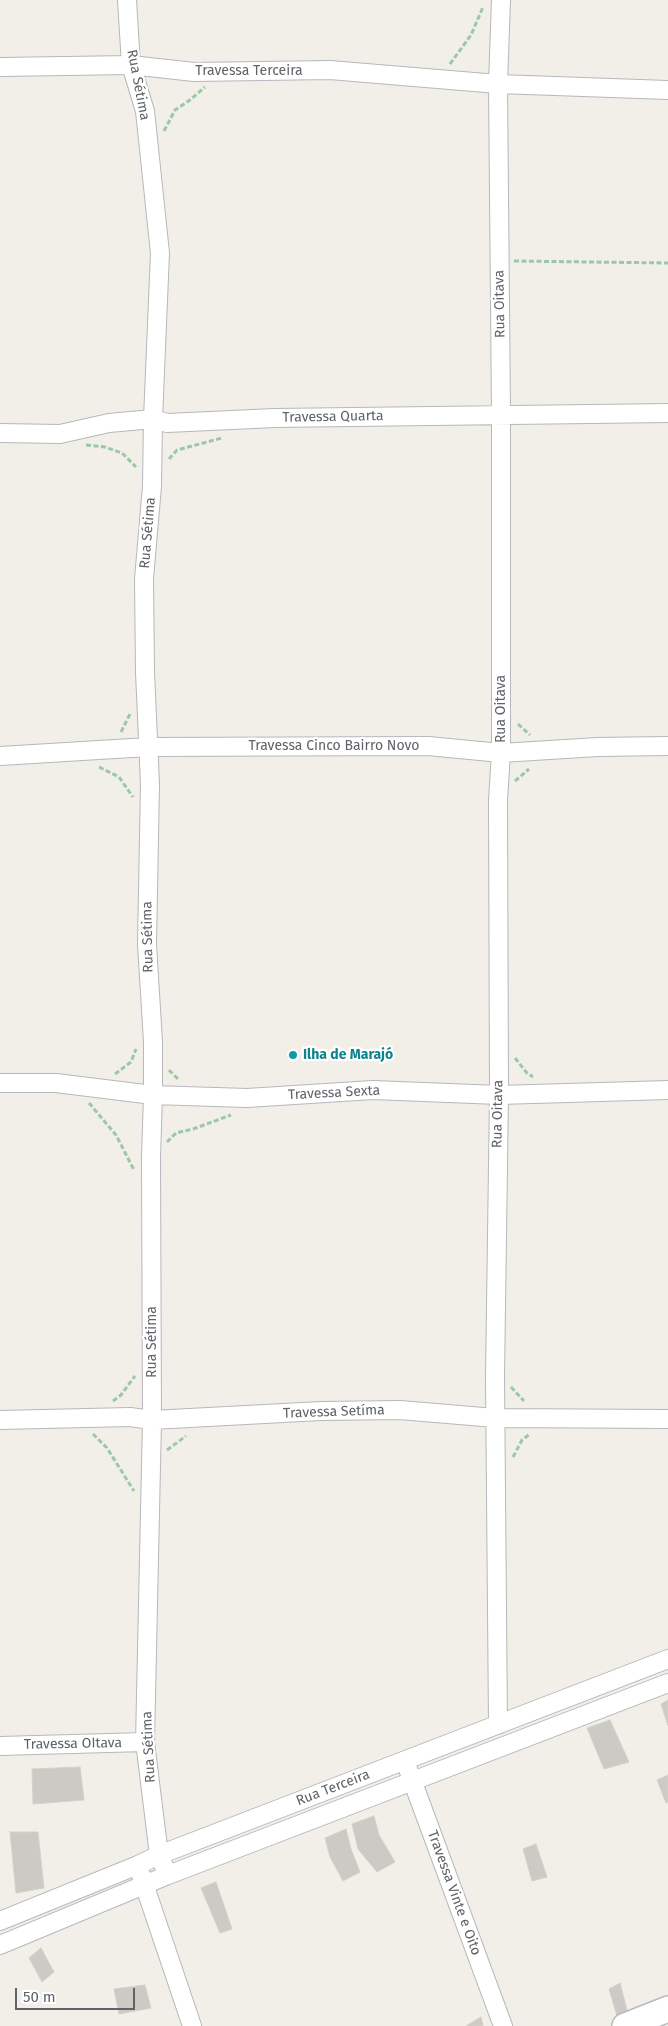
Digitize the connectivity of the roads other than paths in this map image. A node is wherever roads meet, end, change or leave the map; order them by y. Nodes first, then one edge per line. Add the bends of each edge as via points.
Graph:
1 (127, 0) edge
2 (493, 1) edge
3 (131, 65) junction
4 (0, 66) edge
5 (498, 84) junction
6 (668, 90) edge
7 (668, 413) edge
8 (501, 414) junction
9 (153, 419) junction
10 (0, 433) edge
11 (668, 746) edge
12 (148, 747) junction
13 (501, 753) junction
14 (0, 756) edge
15 (0, 1083) edge
16 (668, 1090) edge
17 (153, 1095) junction
18 (499, 1095) junction
19 (495, 1418) junction
20 (668, 1419) edge
21 (0, 1420) edge
22 (152, 1420) junction
23 (668, 1659) edge
24 (668, 1683) edge
25 (498, 1725) junction
26 (146, 1742) junction
27 (0, 1746) edge
28 (405, 1761) junction
29 (412, 1780) junction
30 (159, 1855) junction
31 (138, 1865) junction
32 (168, 1875) junction
33 (144, 1885) junction
34 (0, 1921) edge
35 (0, 1945) edge
36 (668, 2009) edge
37 (192, 2026) edge
38 (502, 2026) edge
39 (625, 2026) edge

1 - 3 street, Rua Sétima
2 - 5 street, Rua Oitava
3 - 4 street, Travessa Terceira
3 - 5 street, Travessa Terceira via 194,72 330,70
3 - 9 street, Rua Sétima via 145,111 160,253
5 - 6 street, Travessa Terceira
5 - 8 street, Rua Oitava
7 - 8 street, Travessa Quarta
8 - 9 street, Travessa Quarta via 167,423
8 - 13 street, Rua Oitava
9 - 10 street, Travessa Quarta via 109,423 60,434
9 - 12 street, Rua Sétima via 144,579
11 - 13 street, Travessa Cinco Bairro Novo
12 - 13 street, Travessa Cinco Bairro Novo via 428,746
12 - 14 street, Travessa Cinco Bairro Novo via 91,757
12 - 17 street, Rua Sétima via 147,944
13 - 18 street, Rua Oitava via 498,800
15 - 17 street, Travessa Sexta via 56,1082
16 - 18 street, Travessa Sexta
17 - 18 street, Travessa Sexta via 247,1098 373,1090
17 - 22 street, Rua Sétima
18 - 19 street, Rua Oitava
19 - 20 street, Travessa Setíma
19 - 22 street, Travessa Setíma via 400,1410
19 - 25 street, Rua Oitava
21 - 22 street, Travessa Setíma
22 - 26 street, Rua Sétima
23 - 25 street, Rua Terceira
24 - 29 street, Rua Terceira
25 - 28 street, Rua Terceira
26 - 27 street, Travessa OItava
26 - 30 street, Rua Sétima
28 - 29 street, Travessa Vinte e Oito
28 - 30 street, Rua Terceira
29 - 32 street, Rua Terceira
29 - 38 street, Travessa Vinte e Oito
30 - 31 street, Rua Terceira
30 - 32 street, Rua Sétima
31 - 33 street
31 - 34 street, Rua Terceira
32 - 33 street, Rua Terceira
33 - 35 street, Rua Terceira
33 - 37 street
36 - 39 street

